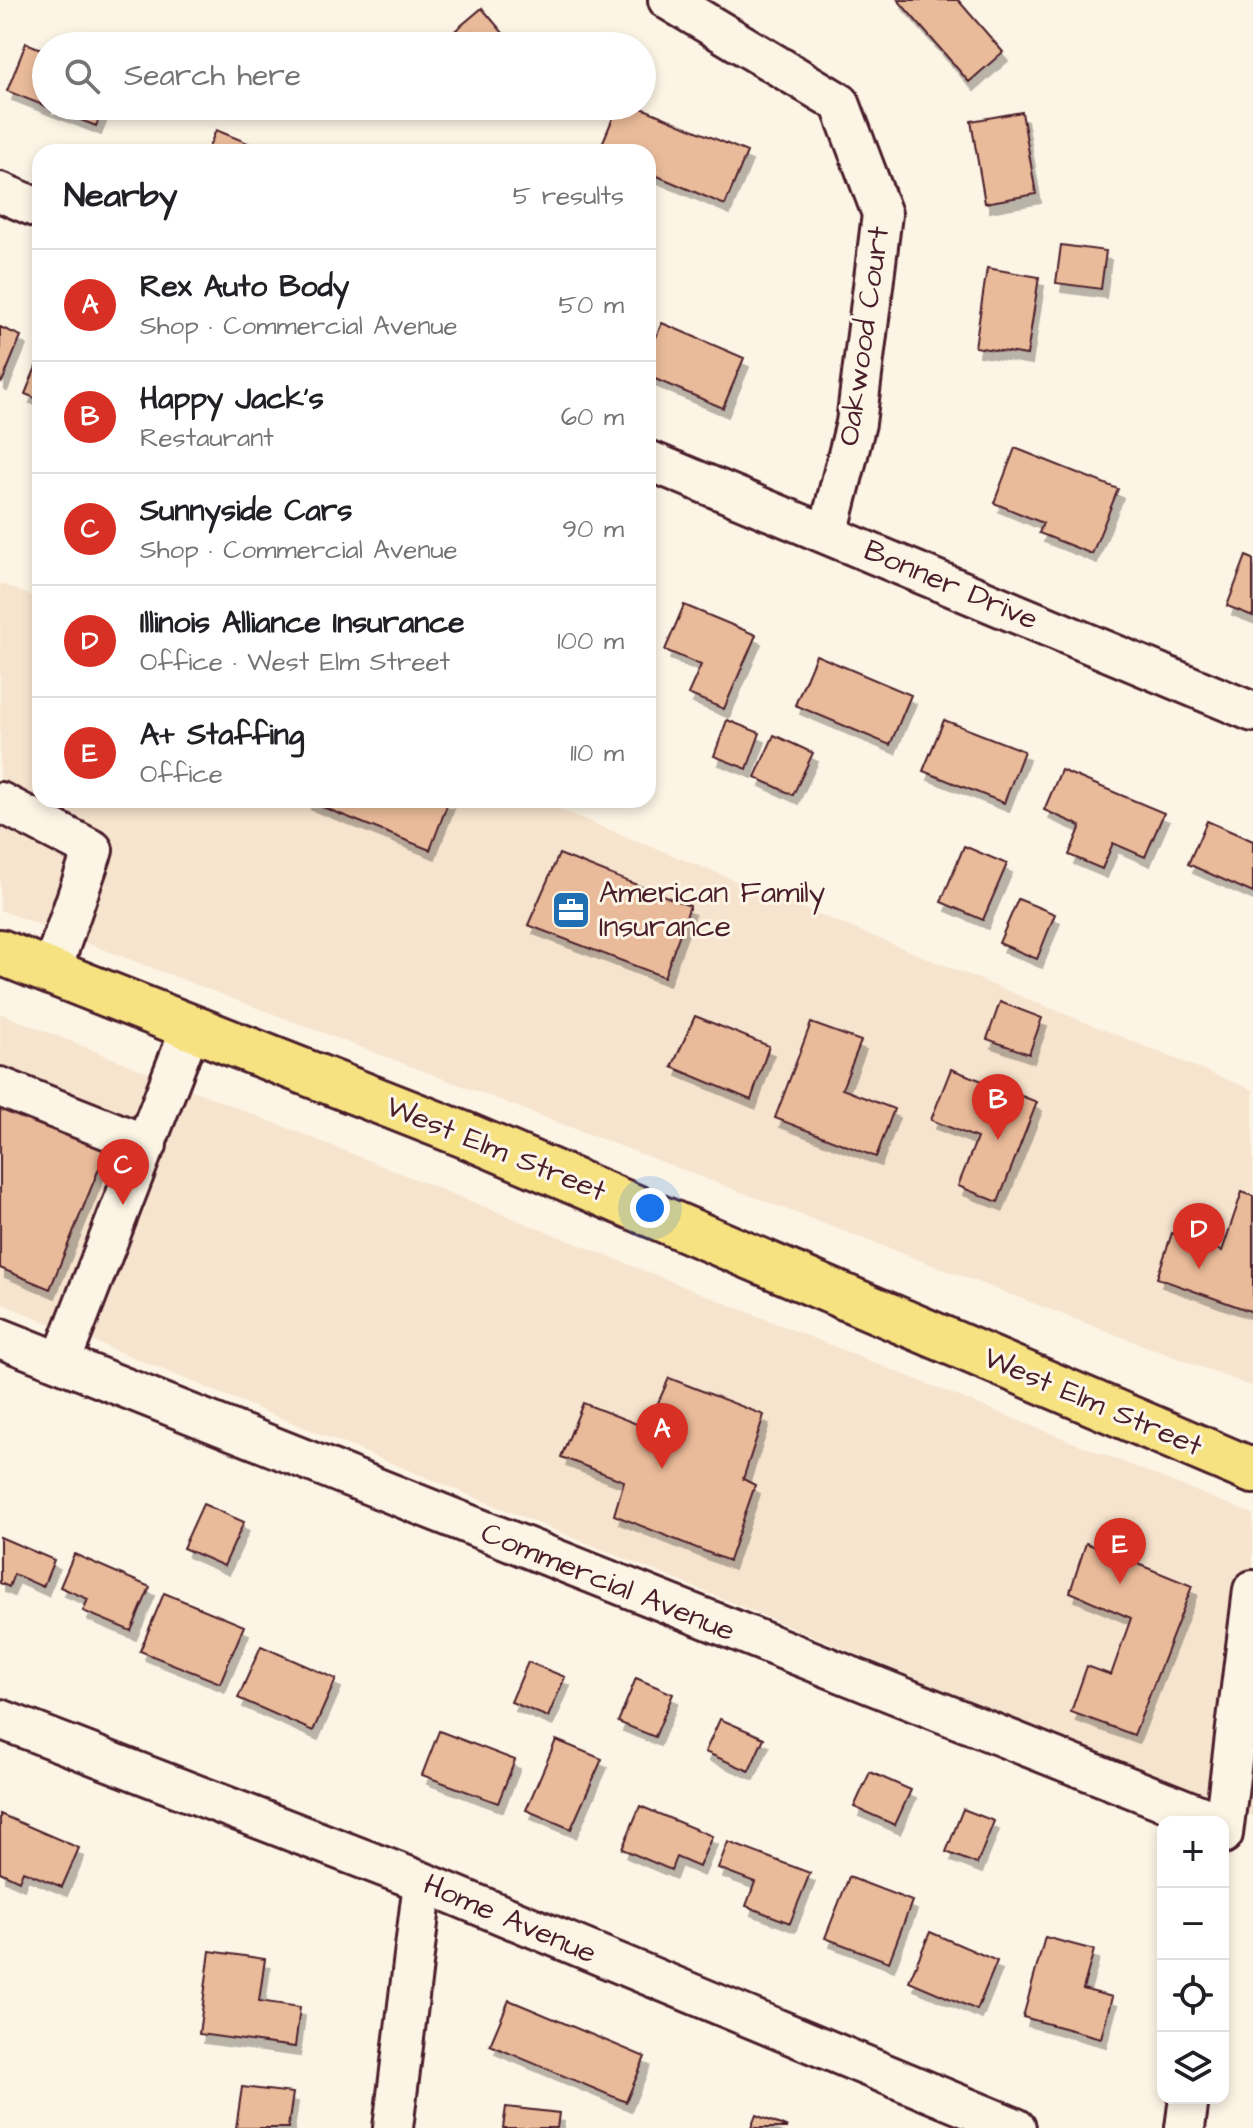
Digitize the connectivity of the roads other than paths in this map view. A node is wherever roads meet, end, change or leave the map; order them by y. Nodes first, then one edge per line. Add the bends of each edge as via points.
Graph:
1 (668, 0) edge
2 (0, 192) edge
3 (32, 206) edge
4 (656, 463) edge
5 (828, 534) junction
6 (1253, 712) edge
7 (0, 802) edge
8 (0, 952) edge
9 (51, 972) junction
10 (191, 1027) junction
11 (0, 1087) edge
12 (150, 1136) junction
13 (0, 1338) edge
14 (61, 1362) junction
15 (1253, 1471) edge
16 (1252, 1609) edge
17 (0, 1719) edge
18 (1223, 1816) edge
19 (1228, 1816) edge
20 (423, 1882) junction
21 (1188, 2104) edge
22 (993, 2124) edge
23 (393, 2128) edge
24 (1185, 2128) edge

1 - 5 street, Oakwood Court via 840,103 882,214 856,423
2 - 3 street
4 - 5 street, Bonner Drive
5 - 6 street, Bonner Drive
7 - 9 street via 93,850
8 - 9 main road, West Elm Street
9 - 10 main road, West Elm Street
10 - 12 street
10 - 15 main road, West Elm Street via 465,1135
11 - 12 street
12 - 14 street
13 - 14 street, Commercial Avenue
14 - 18 street, Commercial Avenue
16 - 19 street
17 - 20 street, Home Avenue
20 - 22 street, Home Avenue
20 - 23 street
21 - 24 street

